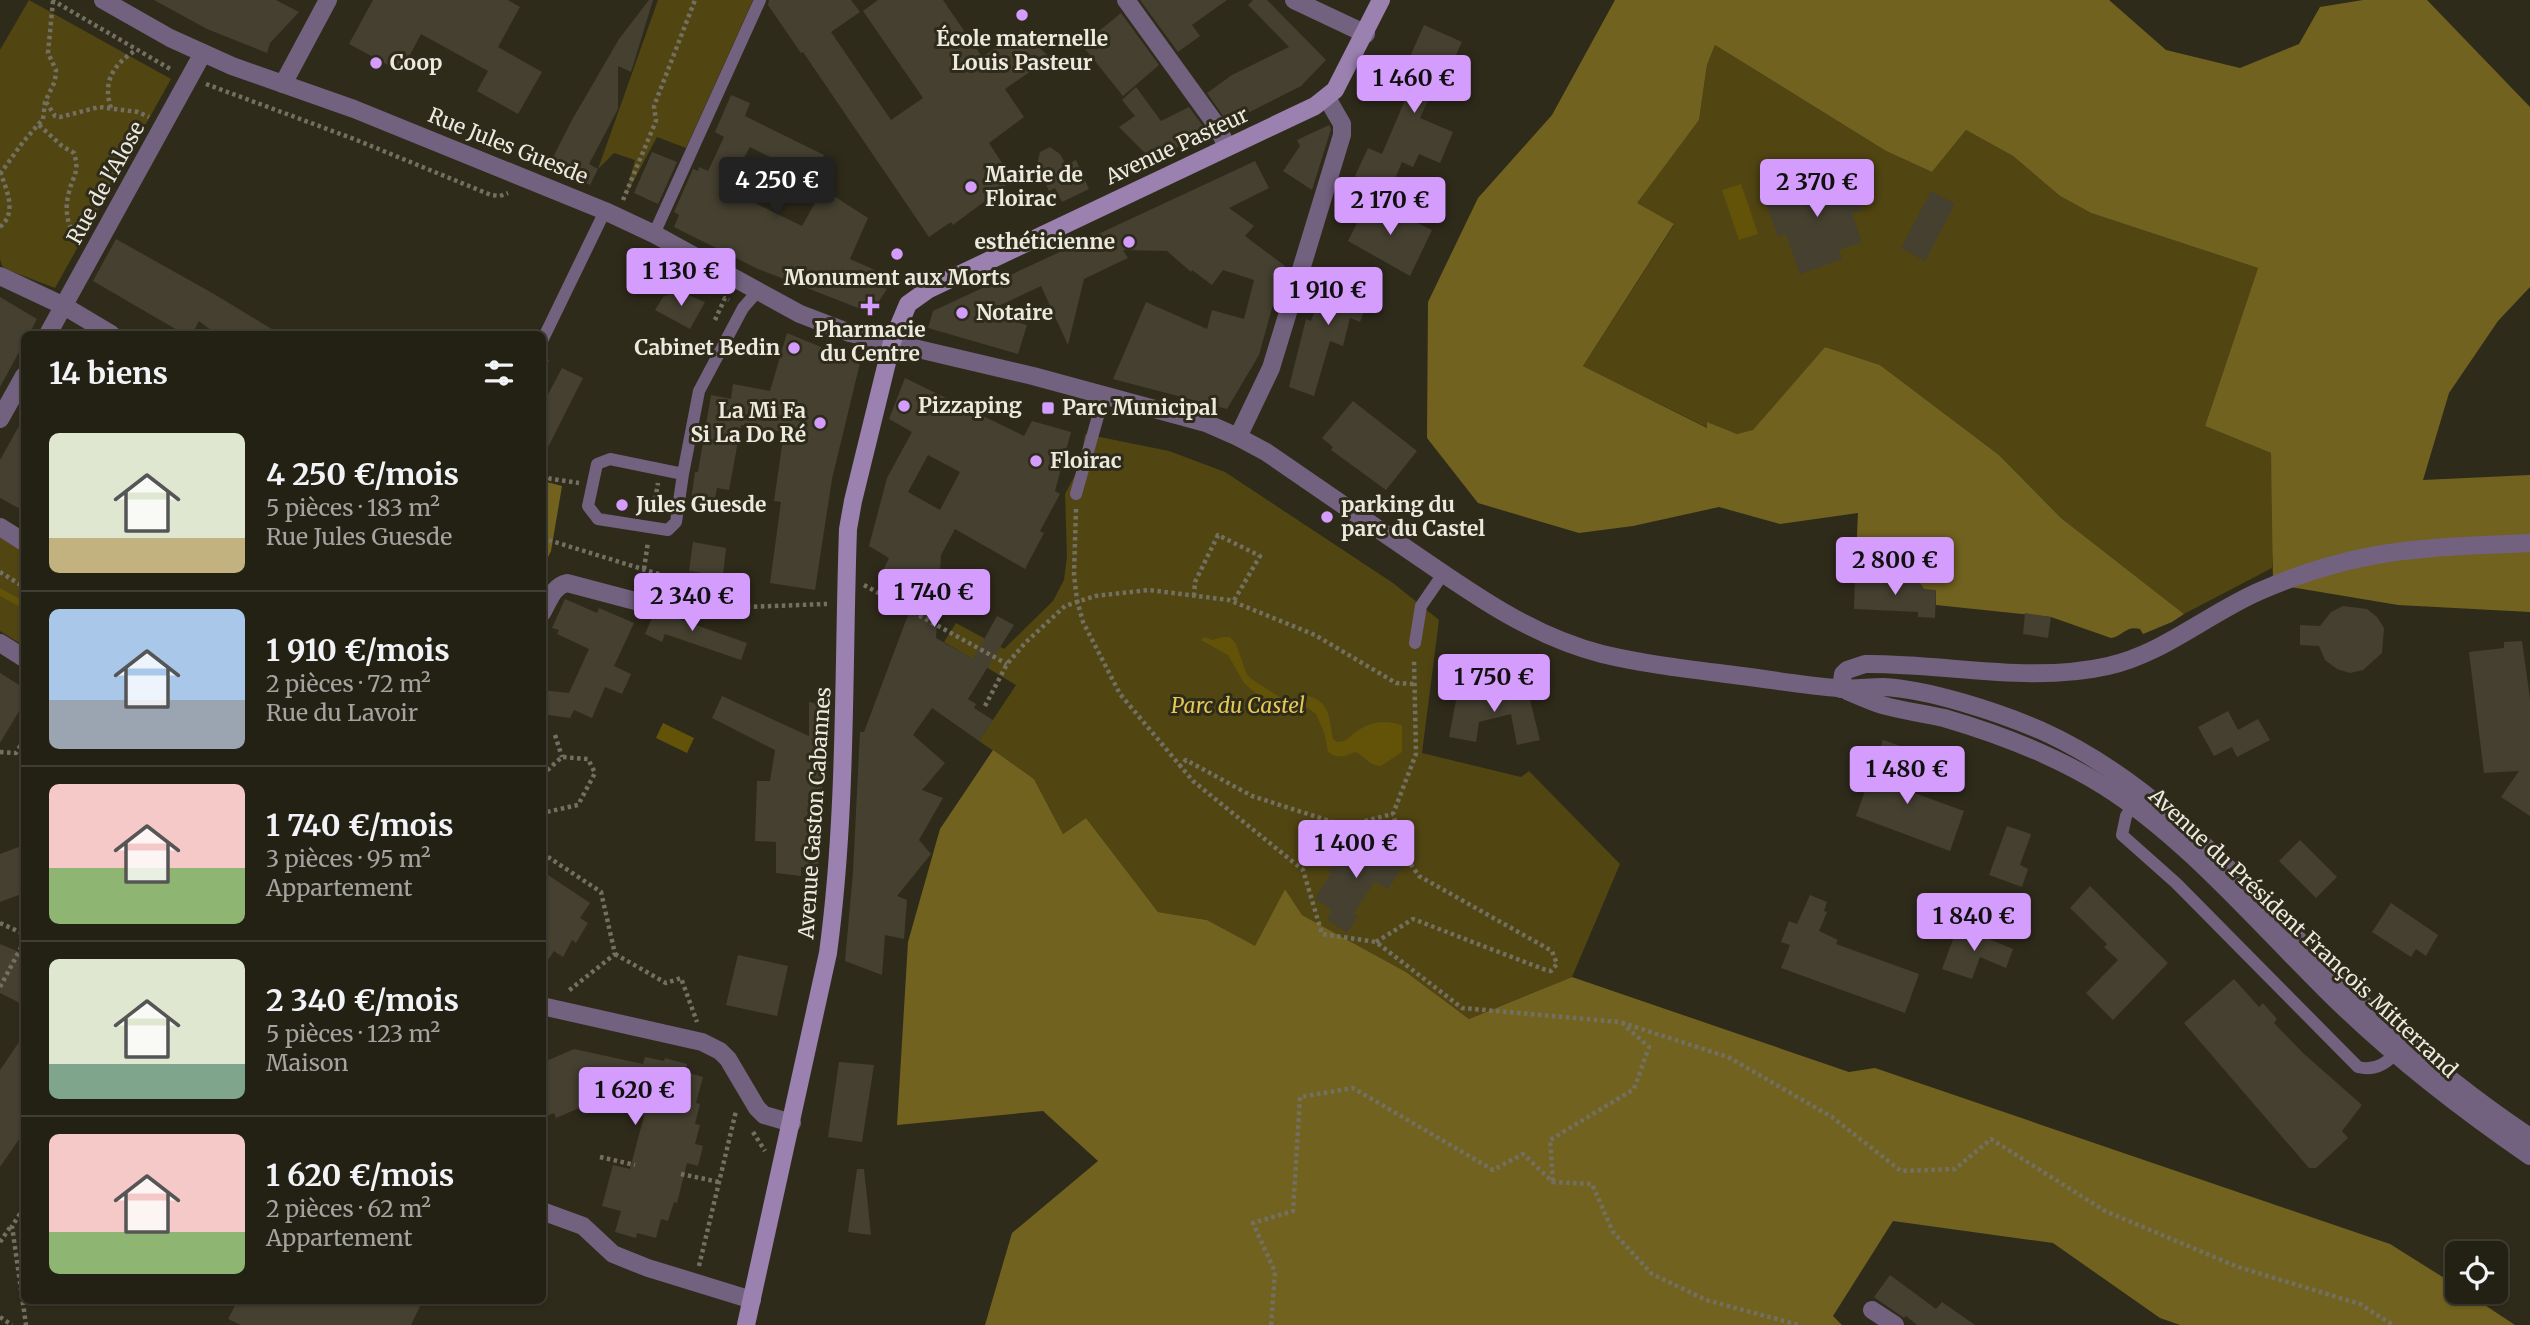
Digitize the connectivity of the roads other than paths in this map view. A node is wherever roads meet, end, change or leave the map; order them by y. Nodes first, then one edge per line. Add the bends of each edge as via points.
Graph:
1 (103, 0) edge
2 (328, 0) edge
3 (760, 0) edge
4 (1126, 0) edge
5 (1294, 0) edge
6 (1381, 0) edge
7 (1366, 34) junction
8 (203, 53) junction
9 (283, 84) junction
10 (1327, 98) junction
11 (1227, 147) junction
12 (605, 211) junction
13 (654, 234) junction
14 (0, 276) edge
15 (757, 292) junction
16 (64, 306) junction
17 (50, 331) edge
18 (106, 331) edge
19 (546, 333) edge
20 (892, 342) junction
21 (21, 381) edge
22 (1104, 395) junction
23 (0, 419) edge
24 (1238, 436) junction
25 (683, 474) junction
26 (1076, 494) road end
27 (0, 527) edge
28 (21, 540) edge
29 (2530, 543) edge
30 (1443, 574) junction
31 (639, 601) dead end
32 (546, 606) edge
33 (0, 643) edge
34 (1415, 643) road end
35 (21, 656) edge
36 (1841, 689) junction
37 (2137, 798) junction
38 (546, 1007) edge
39 (2395, 1054) junction
40 (792, 1123) junction
41 (2530, 1137) edge
42 (2530, 1156) edge
43 (546, 1212) edge
44 (752, 1300) junction
45 (1872, 1310) dead end
46 (746, 1325) edge
47 (1895, 1325) edge

1 - 8 street, Rue Jules Guesde
2 - 9 street
3 - 13 lane
4 - 11 street via 1217,126
5 - 7 street
6 - 7 main road, Avenue Pasteur
7 - 10 main road, Avenue Pasteur
8 - 9 street, Rue Jules Guesde
8 - 16 street, Rue de l'Alose
9 - 12 street, Rue Jules Guesde via 354,108
10 - 11 main road, Avenue Pasteur
10 - 24 street via 1342,124 1342,135 1271,368
11 - 20 main road, Avenue Pasteur via 929,289 908,304
12 - 13 street, Rue Jules Guesde
12 - 19 lane
13 - 15 street, Rue Jules Guesde
14 - 16 street
15 - 20 street, Rue Jules Guesde via 850,334
15 - 25 lane via 743,308 699,391
16 - 17 street, Rue de l'Alose
16 - 18 street
20 - 22 street, Avenue du Président François Mitterrand
20 - 40 main road, Avenue Gaston Cabannes via 848,530 846,713 834,908
21 - 23 street
22 - 24 street, Avenue du Président François Mitterrand
22 - 26 lane
24 - 30 street, Avenue du Président François Mitterrand
25 - 25 lane via 610,459 597,464 588,506 598,519 668,530 676,522
27 - 28 street
29 - 36 street via 2414,550 2326,568 2256,593 2136,657 2089,671 1865,664 1843,674
30 - 34 lane via 1421,606
30 - 36 street, Avenue du Président François Mitterrand via 1545,635 1602,654
31 - 32 street via 567,583 560,584
33 - 35 street
36 - 37 street, Avenue du Président François Mitterrand via 1882,705 2001,736
37 - 39 street, Avenue du Président François Mitterrand
37 - 39 lane via 2122,835 2176,883 2358,1068 2384,1065
37 - 41 street, Avenue du Président François Mitterrand via 2206,845 2405,1042
38 - 40 street via 702,1042 728,1059 764,1115
39 - 42 street, Avenue du Président François Mitterrand
40 - 44 main road, Avenue Gaston Cabannes
43 - 44 street via 583,1226 613,1254
44 - 46 main road, Avenue Gaston Cabannes
45 - 47 street

